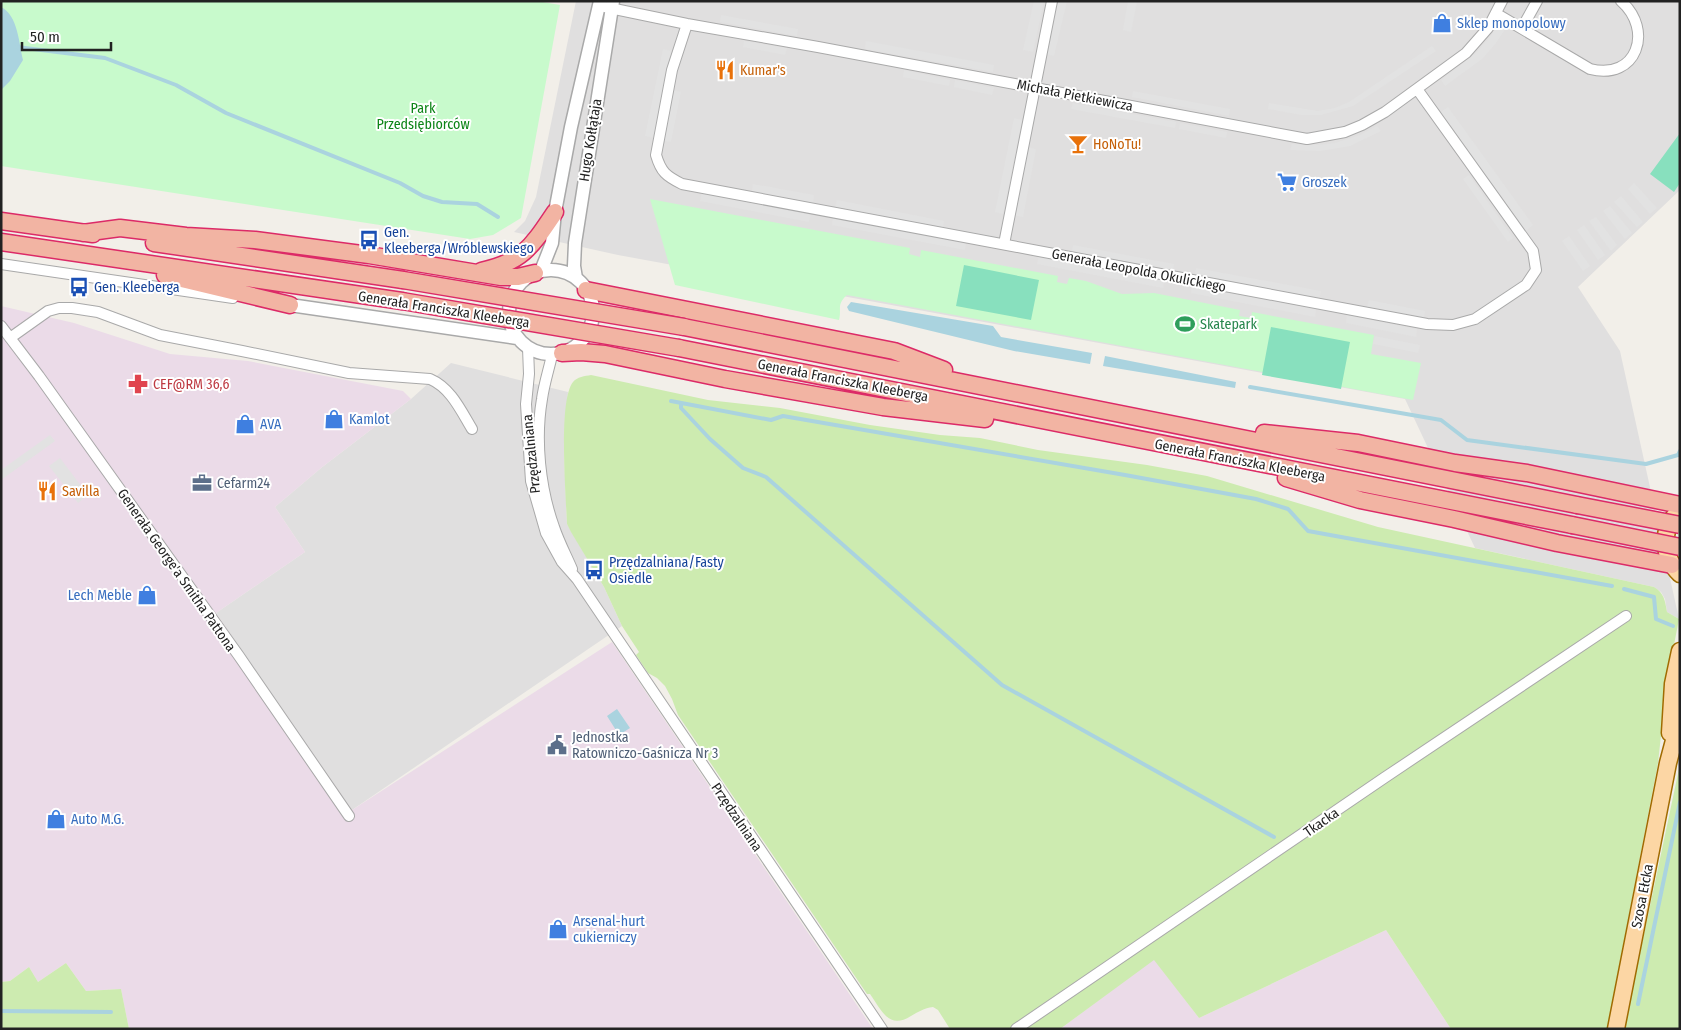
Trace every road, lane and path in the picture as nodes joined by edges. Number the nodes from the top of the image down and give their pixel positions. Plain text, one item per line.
1 (1052, 1) edge
2 (1502, 1) edge
3 (1537, 1) edge
4 (1621, 1) edge
5 (606, 4) edge
6 (1497, 14) junction
7 (687, 24) junction
8 (1522, 28) junction
9 (1034, 87) junction
10 (1417, 89) junction
11 (555, 212) junction
12 (1, 221) edge
13 (83, 233) junction
14 (1, 242) edge
15 (1004, 244) junction
16 (88, 254) junction
17 (1, 264) edge
18 (477, 272) junction
19 (538, 272) junction
20 (581, 284) junction
21 (290, 305) junction
22 (1, 326) edge
23 (10, 338) junction
24 (518, 338) junction
25 (528, 348) junction
26 (557, 354) junction
27 (984, 386) junction
28 (1062, 424) junction
29 (472, 429) dead end
30 (1207, 431) junction
31 (1230, 458) junction
32 (1680, 505) edge
33 (1680, 510) edge
34 (1680, 525) edge
35 (1680, 547) edge
36 (1676, 570) edge
37 (577, 580) junction
38 (1626, 616) dead end
39 (1679, 664) edge
40 (1680, 718) edge
41 (1668, 762) junction
42 (349, 816) dead end
43 (882, 1029) edge
44 (1016, 1029) edge
45 (1616, 1029) edge

1 - 9 street
2 - 6 street, Michała Pietkiewicza
3 - 8 street
4 - 8 street
5 - 7 street, Michała Pietkiewicza
5 - 11 street, Hugo Kołłątaja
5 - 20 street, Hugo Kołłątaja
6 - 8 street
6 - 10 street, Michała Pietkiewicza
7 - 9 street, Michała Pietkiewicza
7 - 15 street, Generała Leopolda Okulickiego
9 - 10 street, Michała Pietkiewicza
9 - 15 street
10 - 15 street, Generała Leopolda Okulickiego
11 - 18 highway
11 - 19 street, Hugo Kołłątaja
12 - 13 highway, Generała Franciszka Kleeberga
13 - 18 highway
13 - 27 highway, Generała Franciszka Kleeberga, bridge
14 - 16 highway, Generała Franciszka Kleeberga
16 - 21 highway
16 - 28 highway, Generała Franciszka Kleeberga, bridge
17 - 21 street
18 - 19 highway
19 - 20 street
19 - 24 street
20 - 26 street
20 - 27 highway
21 - 24 street
22 - 23 street, Generała George'a Smitha Pattona
23 - 29 street
23 - 42 street, Generała George'a Smitha Pattona
24 - 25 street
25 - 26 street
25 - 37 street, Przędzalniana
26 - 28 highway
26 - 37 street, Przędzalniana
27 - 30 highway, Generała Franciszka Kleeberga
28 - 31 highway, Generała Franciszka Kleeberga
30 - 32 highway
30 - 34 highway, Generała Franciszka Kleeberga, bridge
31 - 35 highway, Generała Franciszka Kleeberga, bridge
31 - 36 highway
33 - 36 main road
37 - 43 street, Przędzalniana
38 - 44 street, Tkacka
39 - 41 main road, Szosa Ełcka
40 - 41 main road, Szosa Ełcka
41 - 45 main road, Szosa Ełcka

